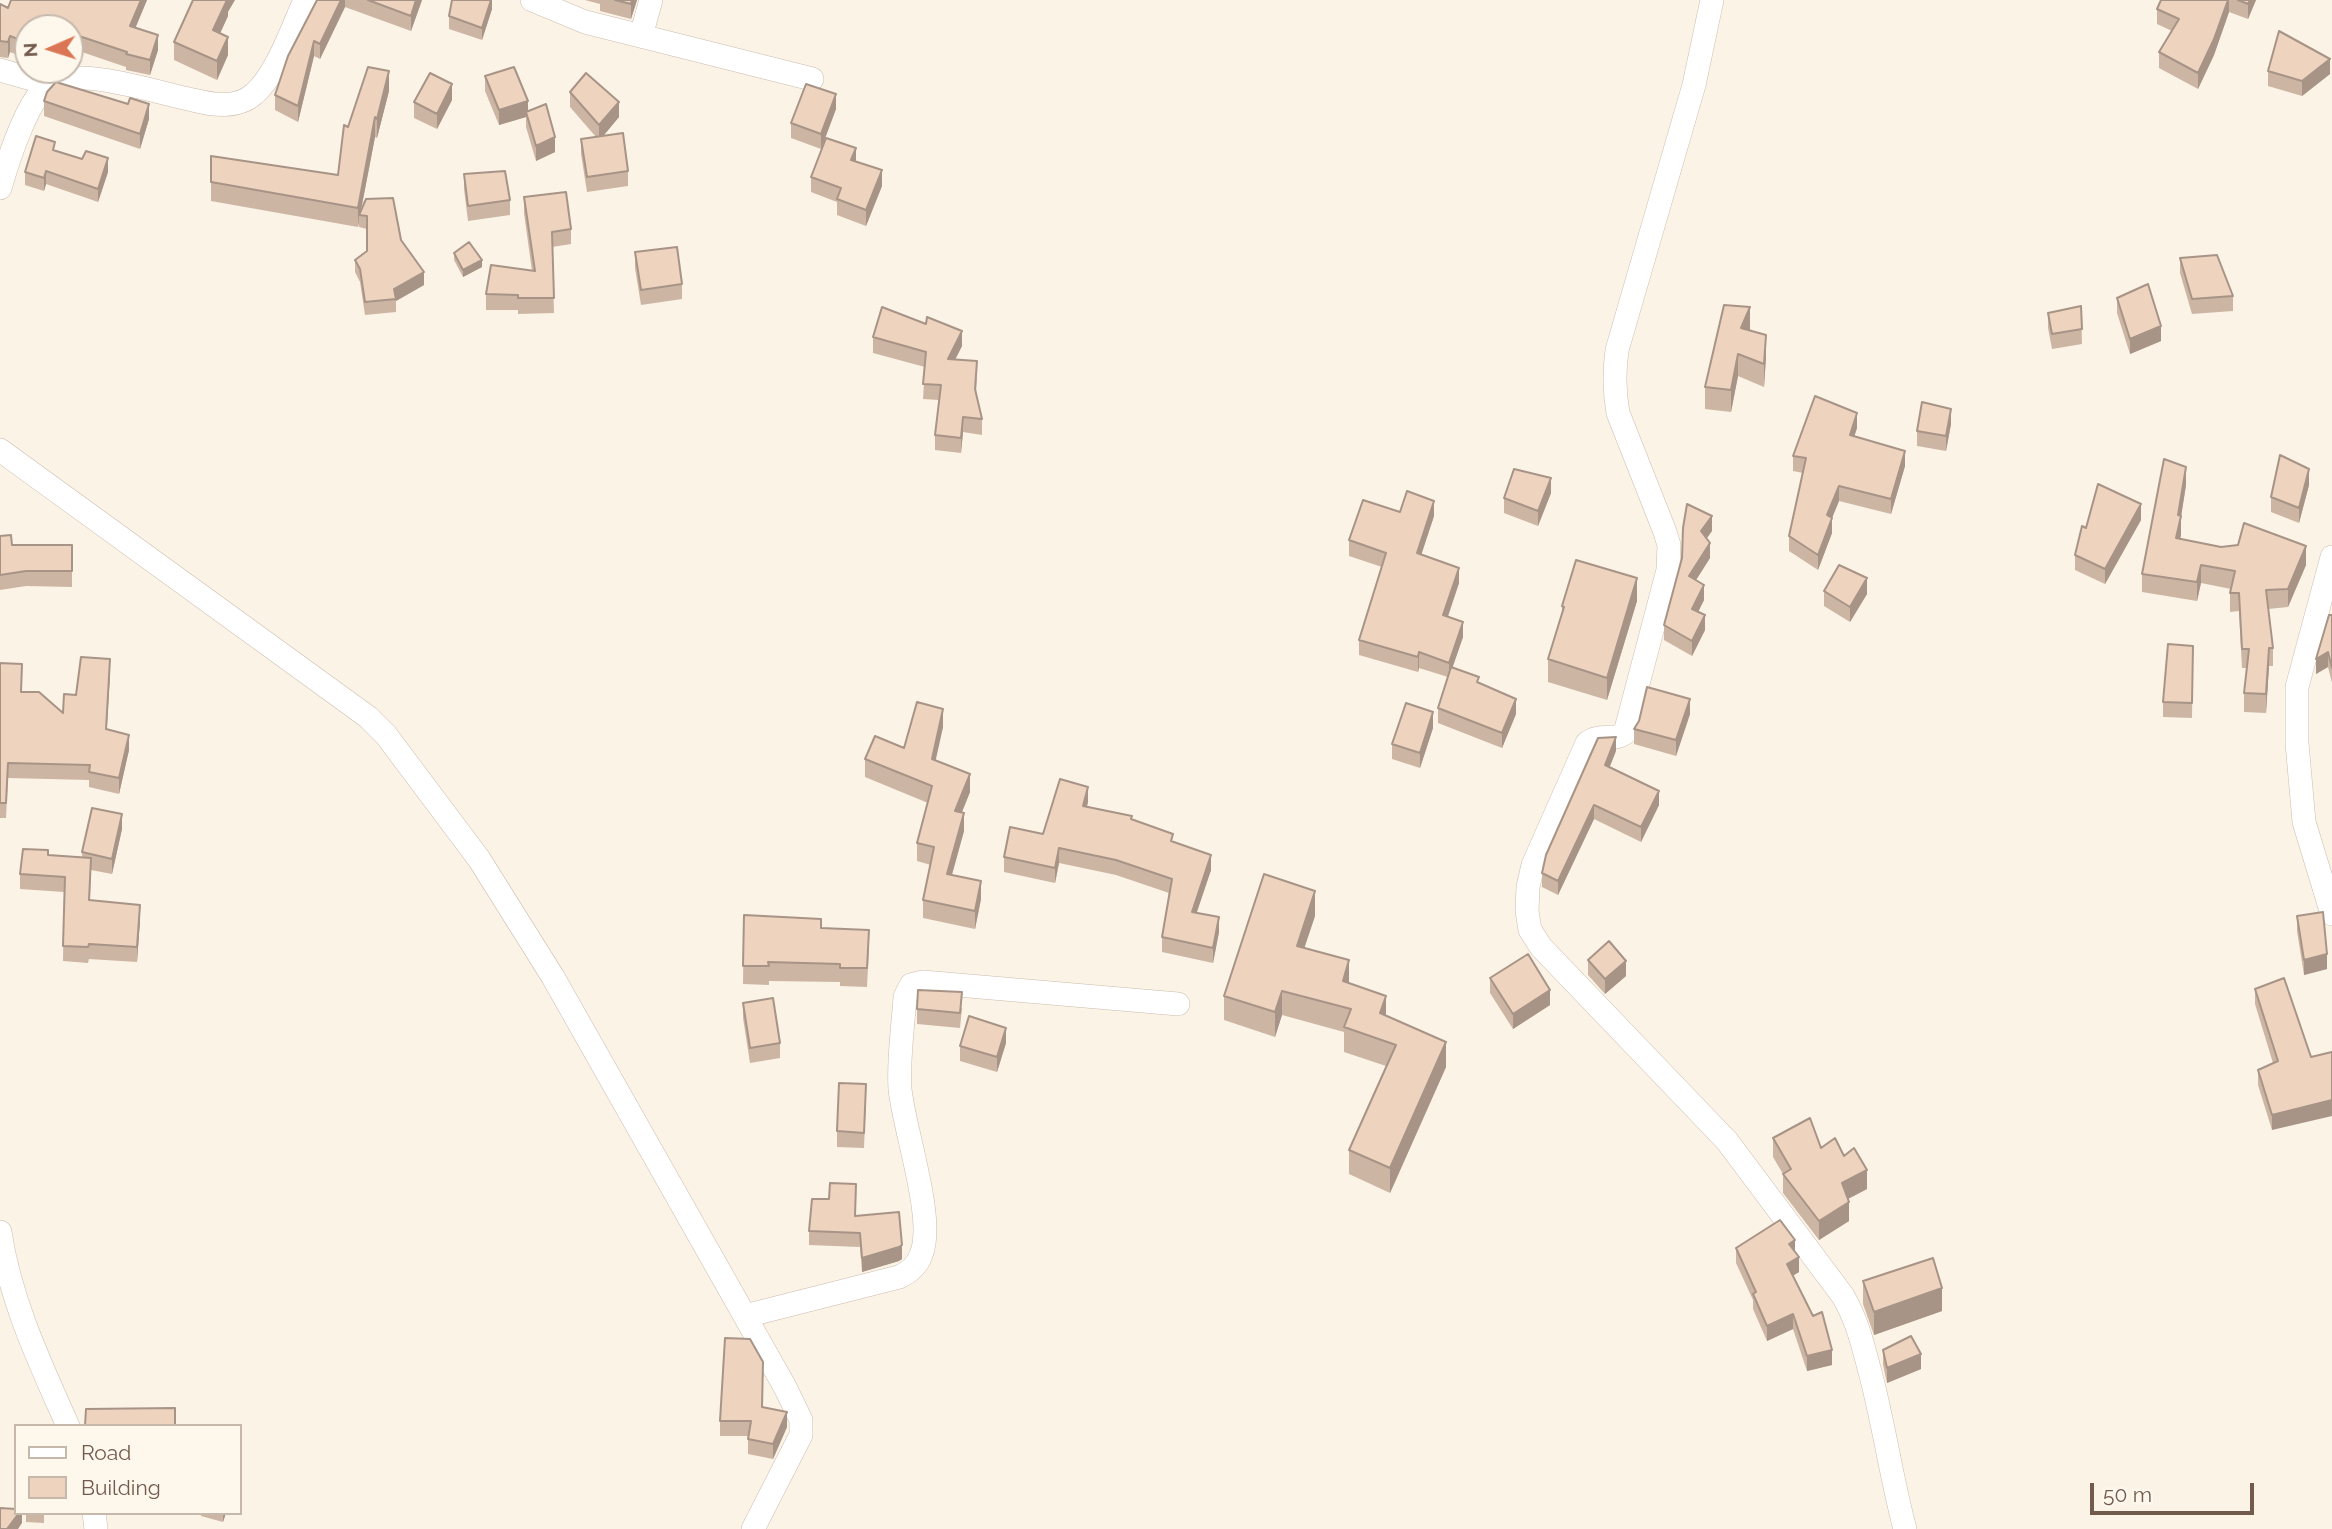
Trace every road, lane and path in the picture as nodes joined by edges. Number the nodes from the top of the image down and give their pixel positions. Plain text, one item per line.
1 (306, 0) edge
2 (532, 0) edge
3 (651, 0) edge
4 (1712, 0) edge
5 (641, 36) junction
6 (84, 78) edge
7 (812, 79) dead end
8 (49, 84) edge
9 (0, 188) edge
10 (0, 450) edge
11 (2332, 557) edge
12 (2332, 914) edge
13 (1178, 1004) dead end
14 (1, 1244) edge
15 (745, 1316) junction
16 (67, 1424) edge
17 (753, 1529) edge
18 (1905, 1529) edge

1 - 6 street
2 - 5 street
3 - 5 street
4 - 18 street
5 - 7 street
8 - 9 street
10 - 15 street
11 - 12 street
13 - 15 street
14 - 16 street
15 - 17 street

